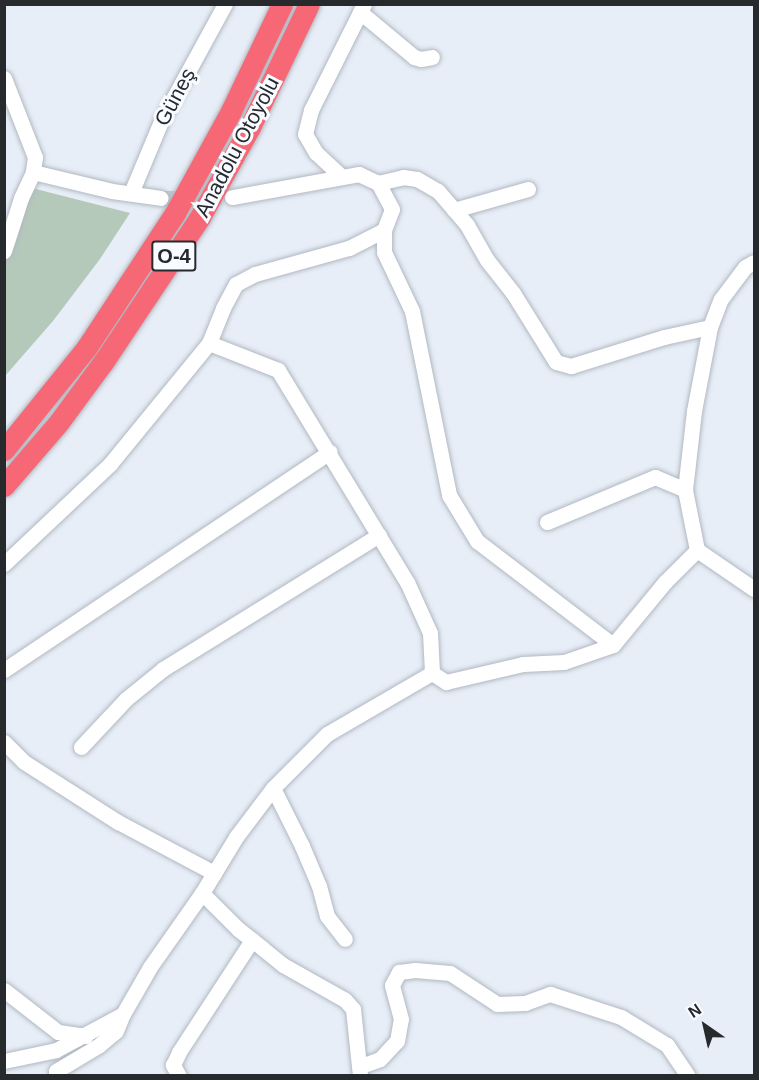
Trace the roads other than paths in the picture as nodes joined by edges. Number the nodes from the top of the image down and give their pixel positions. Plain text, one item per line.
1 (225, 4) edge
2 (282, 4) edge
3 (309, 4) edge
4 (362, 8) edge
5 (432, 57) dead end
6 (4, 78) edge
7 (33, 172) junction
8 (342, 177) junction
9 (378, 183) junction
10 (528, 189) dead end
11 (131, 193) junction
12 (232, 197) tunnel mouth
13 (161, 198) tunnel mouth
14 (453, 210) junction
15 (384, 230) junction
16 (4, 252) edge
17 (754, 262) edge
18 (710, 327) junction
19 (209, 343) junction
20 (4, 450) edge
21 (330, 452) junction
22 (4, 486) edge
23 (685, 490) junction
24 (547, 522) dead end
25 (380, 535) junction
26 (697, 550) junction
27 (4, 564) edge
28 (754, 589) edge
29 (613, 645) junction
30 (4, 670) edge
31 (432, 673) junction
32 (4, 742) edge
33 (81, 747) dead end
34 (273, 788) junction
35 (214, 873) junction
36 (202, 893) junction
37 (345, 939) dead end
38 (252, 940) junction
39 (4, 990) edge
40 (123, 1014) junction
41 (86, 1036) junction
42 (4, 1061) edge
43 (361, 1071) edge
44 (57, 1076) edge
45 (179, 1076) edge
46 (688, 1076) edge

1 - 11 street, Güneş
2 - 20 highway, Anadolu Otoyolu / O-4
3 - 22 highway, Anadolu Otoyolu / O-4
4 - 5 street
4 - 8 street
6 - 7 street
7 - 11 street
7 - 16 street
8 - 9 street
8 - 12 street
9 - 14 street
9 - 15 street
10 - 14 street
11 - 13 street
14 - 18 street
15 - 19 street
15 - 29 street
17 - 18 street
18 - 23 street
19 - 21 street
19 - 27 street
21 - 25 street
21 - 30 street
23 - 24 street
23 - 26 street
25 - 31 street
25 - 33 street
26 - 28 street
26 - 29 street
29 - 31 street
31 - 34 street
32 - 35 street
34 - 35 street
34 - 37 street
35 - 36 street
36 - 38 street
36 - 40 street
38 - 43 street
38 - 45 street
39 - 41 street
40 - 41 street
40 - 44 street
41 - 42 street
43 - 46 street

